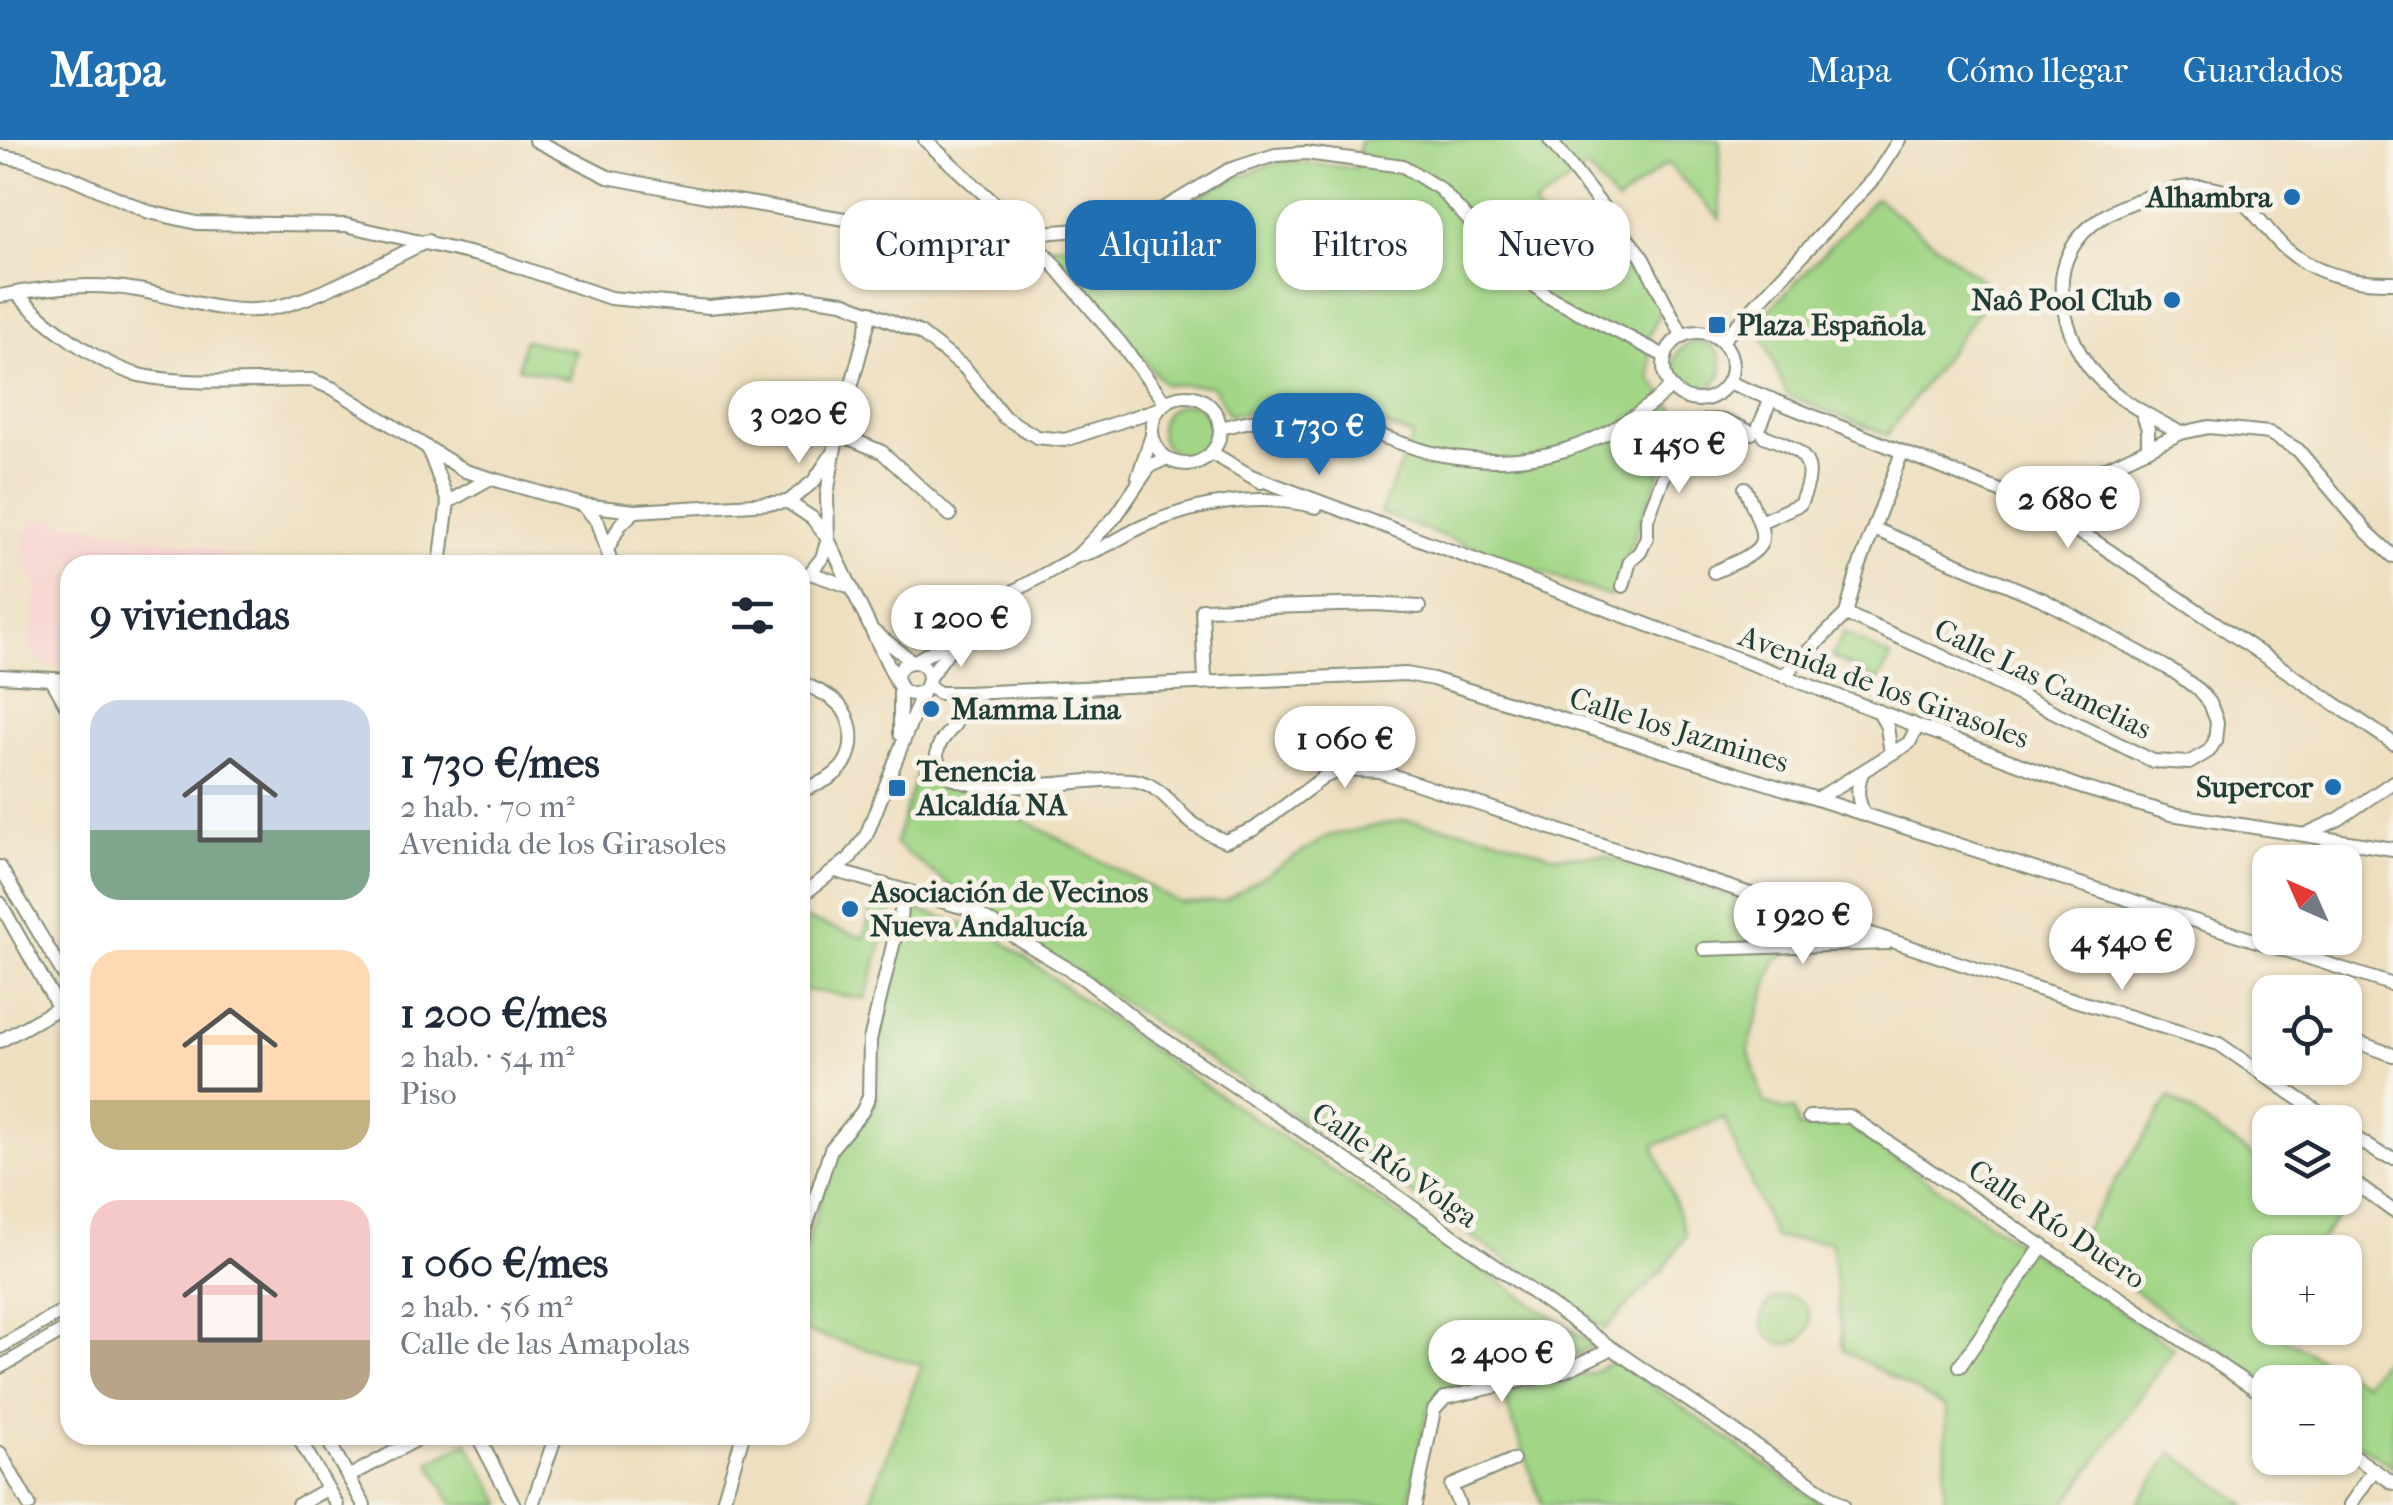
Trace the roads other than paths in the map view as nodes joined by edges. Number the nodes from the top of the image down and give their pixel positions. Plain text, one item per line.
1 (536, 140) edge
2 (925, 140) edge
3 (1550, 140) edge
4 (1898, 140) edge
5 (0, 156) edge
6 (991, 200) edge
7 (840, 218) edge
8 (1045, 232) edge
9 (428, 242) junction
10 (1045, 254) edge
11 (2393, 282) edge
12 (16, 293) junction
13 (0, 296) edge
14 (871, 312) junction
15 (1682, 335) junction
16 (1722, 341) junction
17 (1665, 356) junction
18 (1728, 382) junction
19 (1671, 387) junction
20 (1771, 399) junction
21 (1162, 406) junction
22 (2142, 412) junction
23 (1133, 420) junction
24 (1220, 428) junction
25 (1758, 432) junction
26 (2182, 433) junction
27 (839, 434) junction
28 (1152, 435) junction
29 (2148, 449) junction
30 (429, 450) junction
31 (834, 452) junction
32 (1902, 452) junction
33 (1212, 453) junction
34 (1167, 458) junction
35 (1254, 477) junction
36 (489, 479) junction
37 (1138, 479) junction
38 (1746, 488) dead end
39 (2006, 494) junction
40 (2052, 494) junction
41 (448, 502) junction
42 (788, 502) junction
43 (1290, 502) junction
44 (583, 505) junction
45 (635, 511) junction
46 (950, 516) dead end
47 (1760, 522) junction
48 (2060, 522) junction
49 (1371, 523) junction
50 (1874, 529) junction
51 (828, 539) junction
52 (607, 550) junction
53 (441, 555) edge
54 (609, 555) edge
55 (1077, 556) junction
56 (2393, 556) edge
57 (810, 570) edge
58 (1714, 572) dead end
59 (810, 576) edge
60 (1624, 586) dead end
61 (851, 587) junction
62 (1419, 607) dead end
63 (1846, 614) junction
64 (871, 630) junction
65 (956, 638) junction
66 (913, 661) junction
67 (0, 676) edge
68 (1783, 676) junction
69 (52, 680) junction
70 (60, 680) edge
71 (1205, 680) junction
72 (927, 684) junction
73 (898, 685) junction
74 (810, 688) edge
75 (966, 693) junction
76 (60, 694) edge
77 (1879, 711) junction
78 (1910, 722) junction
79 (1951, 737) junction
80 (900, 741) junction
81 (1909, 743) junction
82 (2393, 743) edge
83 (1891, 748) junction
84 (1862, 773) junction
85 (2393, 782) edge
86 (810, 786) edge
87 (1817, 799) junction
88 (1865, 815) junction
89 (2302, 836) junction
90 (2393, 849) edge
91 (0, 867) edge
92 (836, 870) junction
93 (810, 885) edge
94 (906, 892) junction
95 (0, 903) edge
96 (1900, 942) junction
97 (1704, 949) dead end
98 (60, 967) edge
99 (2393, 985) edge
100 (59, 1008) joint
101 (0, 1041) edge
102 (2362, 1044) edge
103 (2393, 1054) edge
104 (2308, 1105) edge
105 (1809, 1118) dead end
106 (2362, 1142) edge
107 (2393, 1158) edge
108 (2362, 1188) edge
109 (2393, 1211) edge
110 (810, 1214) edge
111 (2044, 1245) junction
112 (60, 1313) edge
113 (60, 1333) edge
114 (1607, 1345) junction
115 (0, 1346) edge
116 (1960, 1366) dead end
117 (0, 1367) edge
118 (2252, 1387) edge
119 (304, 1445) edge
120 (330, 1445) edge
121 (407, 1445) edge
122 (481, 1445) edge
123 (553, 1445) edge
124 (740, 1445) edge
125 (0, 1453) edge
126 (1513, 1460) dead end
127 (2362, 1462) edge
128 (2374, 1470) junction
129 (348, 1477) junction
130 (2393, 1483) edge
131 (328, 1489) junction
132 (29, 1505) edge
133 (298, 1505) edge
134 (337, 1505) edge
135 (364, 1505) edge
136 (514, 1505) edge
137 (532, 1505) edge
138 (722, 1505) edge
139 (1415, 1505) edge
140 (1459, 1505) edge
141 (1843, 1505) edge
142 (2350, 1505) edge

1 - 7 street
2 - 6 street
3 - 15 street
4 - 16 street
5 - 9 street
8 - 17 street
9 - 12 street
9 - 14 street
10 - 21 street
11 - 22 street
12 - 13 street
12 - 30 street
14 - 23 street
14 - 27 street
15 - 16 street
15 - 17 street
16 - 18 street
17 - 19 street
18 - 19 street
18 - 20 street
19 - 24 street
20 - 25 street
20 - 32 street
21 - 23 street
21 - 24 street
21 - 28 street
22 - 26 street
22 - 29 street
23 - 28 street
24 - 33 street
25 - 47 street
25 - 60 street
26 - 29 street
26 - 56 street
27 - 31 street
27 - 46 street
28 - 34 street
28 - 37 street
29 - 40 street
30 - 36 street
30 - 41 street
31 - 42 street
31 - 51 street
32 - 39 street
32 - 50 street
33 - 34 street
33 - 35 street, Avenida de los Girasoles
34 - 37 street
35 - 43 street, Avenida de los Girasoles
35 - 49 street, Avenida de los Girasoles
36 - 41 street
36 - 44 street
37 - 55 street
38 - 47 street
39 - 40 street
39 - 48 street
40 - 48 street
41 - 53 street
42 - 45 street
42 - 51 street
43 - 49 street, Avenida de los Girasoles
43 - 55 street, Avenida de los Girasoles
44 - 45 street
44 - 52 street
45 - 52 street
47 - 58 street
48 - 82 street
49 - 68 street, Avenida de los Girasoles
50 - 63 street
50 - 63 street, Calle Las Camelias
51 - 57 street
51 - 61 street
52 - 54 street
55 - 65 street
59 - 61 street
61 - 64 street
62 - 71 street
63 - 68 street
64 - 66 street
64 - 73 street
65 - 66 street
65 - 72 street
66 - 72 street
66 - 73 street
67 - 69 street
68 - 77 street, Avenida de los Girasoles
69 - 70 street
69 - 76 street
71 - 75 street, Calle los Jazmines
71 - 87 street, Calle los Jazmines
72 - 73 street
72 - 75 street, Calle los Jazmines
72 - 80 street
73 - 80 street
74 - 86 street
75 - 96 street
77 - 78 street, Avenida de los Girasoles
77 - 83 street
78 - 79 street, Avenida de los Girasoles
78 - 81 street
78 - 83 street
79 - 81 street
79 - 89 street, Avenida de los Girasoles
80 - 92 street
81 - 83 street
83 - 84 street
84 - 87 street
84 - 88 street
85 - 89 street
87 - 88 street, Calle los Jazmines
88 - 99 street, Calle los Jazmines
89 - 90 street, Avenida de los Girasoles
91 - 98 street
92 - 93 street
92 - 94 street, Calle Río Volga
94 - 110 street
94 - 114 street, Calle Río Volga
95 - 100 street
96 - 97 street
96 - 104 street
100 - 101 street
102 - 103 street
105 - 111 street, Calle Río Duero
106 - 107 street
108 - 109 street
111 - 116 street
111 - 118 street, Calle Río Duero
112 - 115 street
113 - 117 street
114 - 139 street
114 - 141 street, Calle Río Volga
119 - 131 street
120 - 129 street
121 - 129 street
122 - 136 street
123 - 137 street
124 - 138 street
125 - 132 street
126 - 140 street
127 - 128 street
128 - 130 street
128 - 142 street
129 - 135 street
131 - 133 street
131 - 134 street

